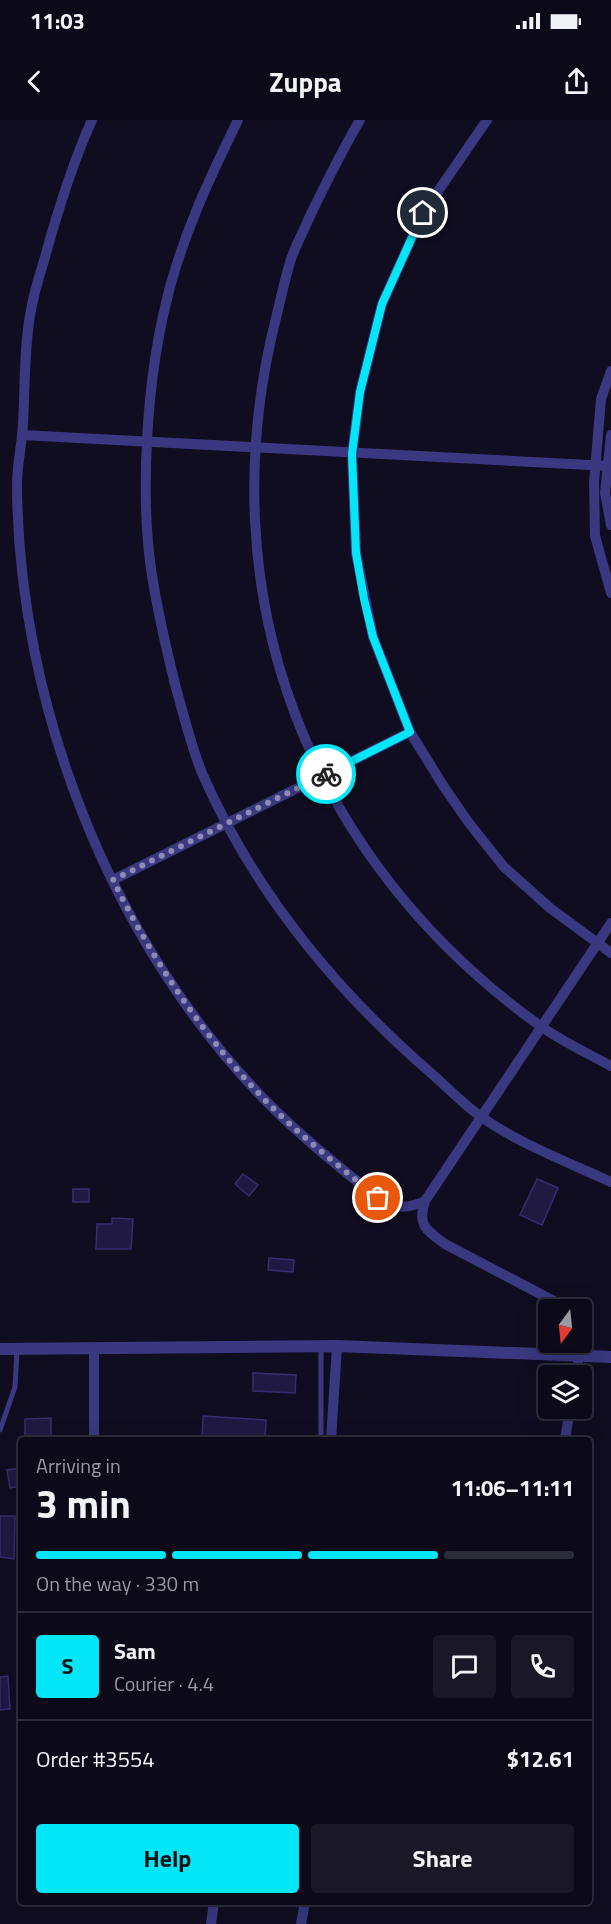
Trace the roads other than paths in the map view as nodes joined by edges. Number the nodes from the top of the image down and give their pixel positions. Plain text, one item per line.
1 (92, 120) edge
2 (238, 120) edge
3 (360, 120) edge
4 (487, 120) edge
5 (611, 371) edge
6 (22, 435) junction
7 (611, 435) edge
8 (594, 465) junction
9 (608, 466) junction
10 (611, 525) edge
11 (611, 593) edge
12 (410, 732) junction
13 (113, 880) junction
14 (611, 923) edge
15 (597, 944) junction
16 (611, 953) edge
17 (541, 1027) junction
18 (611, 1066) edge
19 (481, 1117) junction
20 (611, 1182) edge
21 (425, 1201) junction
22 (550, 1299) edge
23 (321, 1346) junction
24 (337, 1346) junction
25 (17, 1348) junction
26 (94, 1348) junction
27 (0, 1349) edge
28 (578, 1357) junction
29 (611, 1357) edge
30 (578, 1365) edge
31 (568, 1419) edge
32 (0, 1430) edge
33 (94, 1437) edge
34 (321, 1437) edge
35 (331, 1437) edge
36 (565, 1437) edge
37 (214, 1905) edge
38 (305, 1905) edge
39 (211, 1924) edge
40 (302, 1924) edge

1 - 6 street
2 - 19 street
3 - 17 street
4 - 12 street
5 - 8 street
6 - 8 street
6 - 13 street
7 - 9 street
8 - 9 street
8 - 11 street
9 - 10 street
12 - 13 street
12 - 15 street
13 - 21 street
14 - 15 street
15 - 16 street
15 - 17 street
17 - 18 street
17 - 19 street
19 - 20 street
19 - 21 street
21 - 22 street
23 - 24 street
23 - 26 street
23 - 34 lane
24 - 28 street
24 - 35 street
25 - 26 street
25 - 27 street
25 - 32 lane
26 - 33 street
28 - 29 street
28 - 30 street
31 - 36 street
37 - 39 street
38 - 40 street

